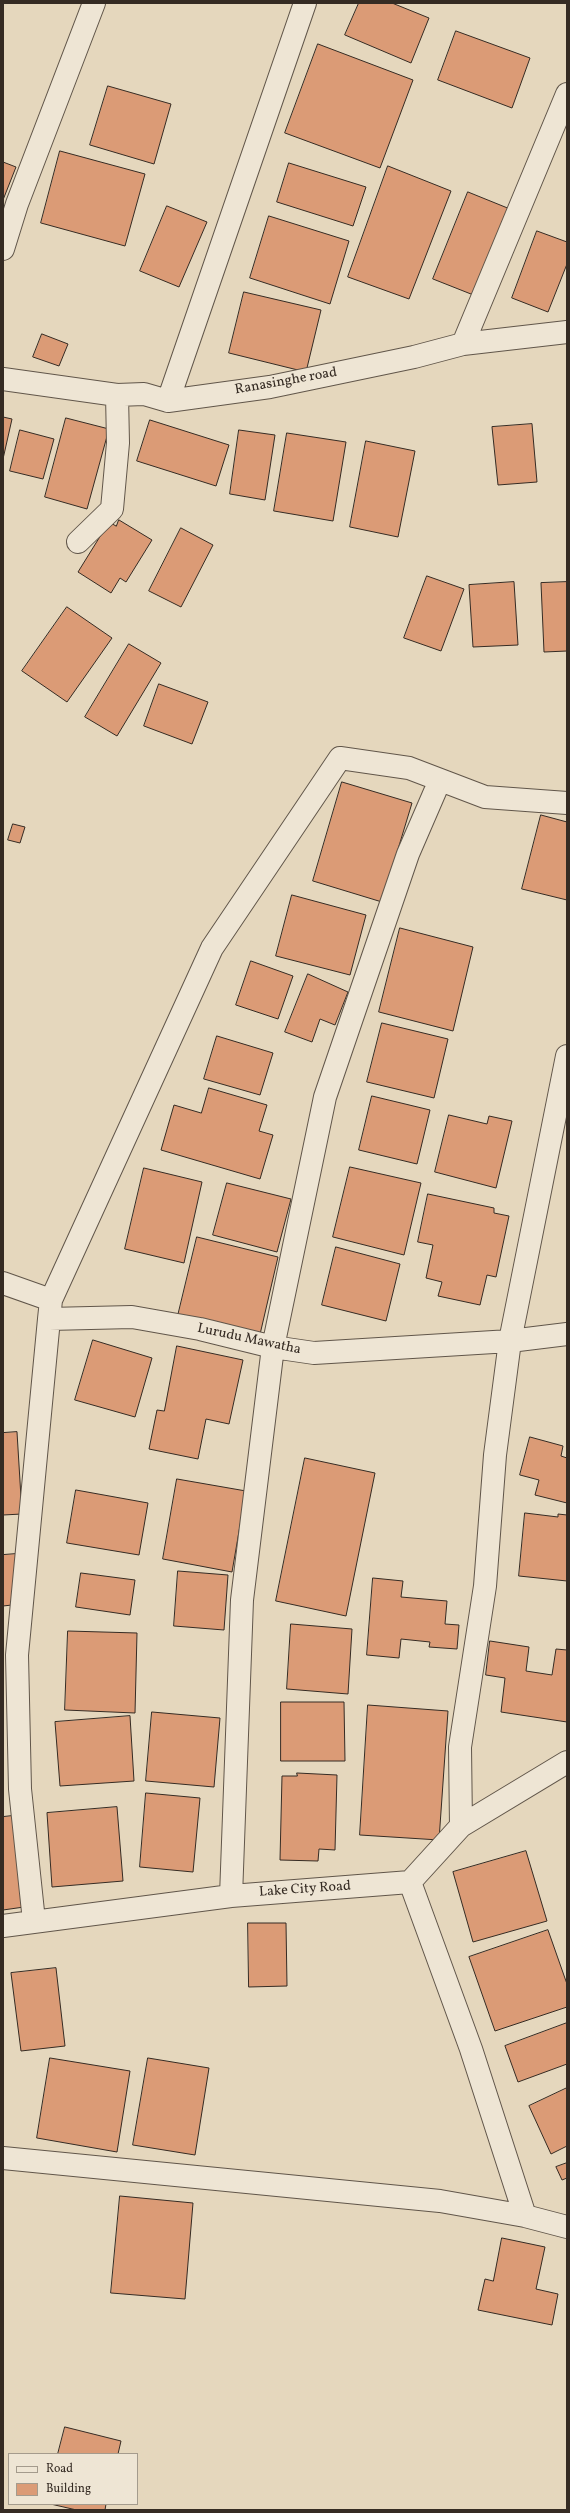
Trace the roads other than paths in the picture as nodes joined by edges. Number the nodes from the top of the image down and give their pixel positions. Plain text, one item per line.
1 (94, 3) edge
2 (305, 3) edge
3 (567, 94) edge
4 (3, 249) edge
5 (567, 332) edge
6 (463, 344) junction
7 (3, 379) edge
8 (117, 395) junction
9 (168, 401) junction
10 (78, 542) dead end
11 (440, 780) junction
12 (567, 803) edge
13 (567, 1056) edge
14 (3, 1283) edge
15 (50, 1310) junction
16 (567, 1334) edge
17 (510, 1340) junction
18 (273, 1347) junction
19 (567, 1762) edge
20 (461, 1826) junction
21 (410, 1882) junction
22 (231, 1896) junction
23 (34, 1921) junction
24 (3, 1926) edge
25 (3, 2158) edge
26 (525, 2216) junction
27 (567, 2227) edge

1 - 4 street
2 - 9 street
3 - 6 street
5 - 6 street, Ranasinghe road
6 - 9 street, Ranasinghe road
7 - 8 street, Ranasinghe road
8 - 9 street, Ranasinghe road
8 - 10 street
11 - 12 street
11 - 15 street
11 - 18 street
13 - 17 street
14 - 15 street, Lurudu Mawatha
15 - 18 street, Lurudu Mawatha
15 - 23 street
16 - 17 street, Lurudu Mawatha
17 - 18 street, Lurudu Mawatha
17 - 20 street
18 - 22 street
19 - 20 street
20 - 21 street
21 - 22 street, Lake City Road
21 - 26 street
22 - 23 street, Lake City Road
23 - 24 street, Lake City Road
25 - 26 street
26 - 27 street

